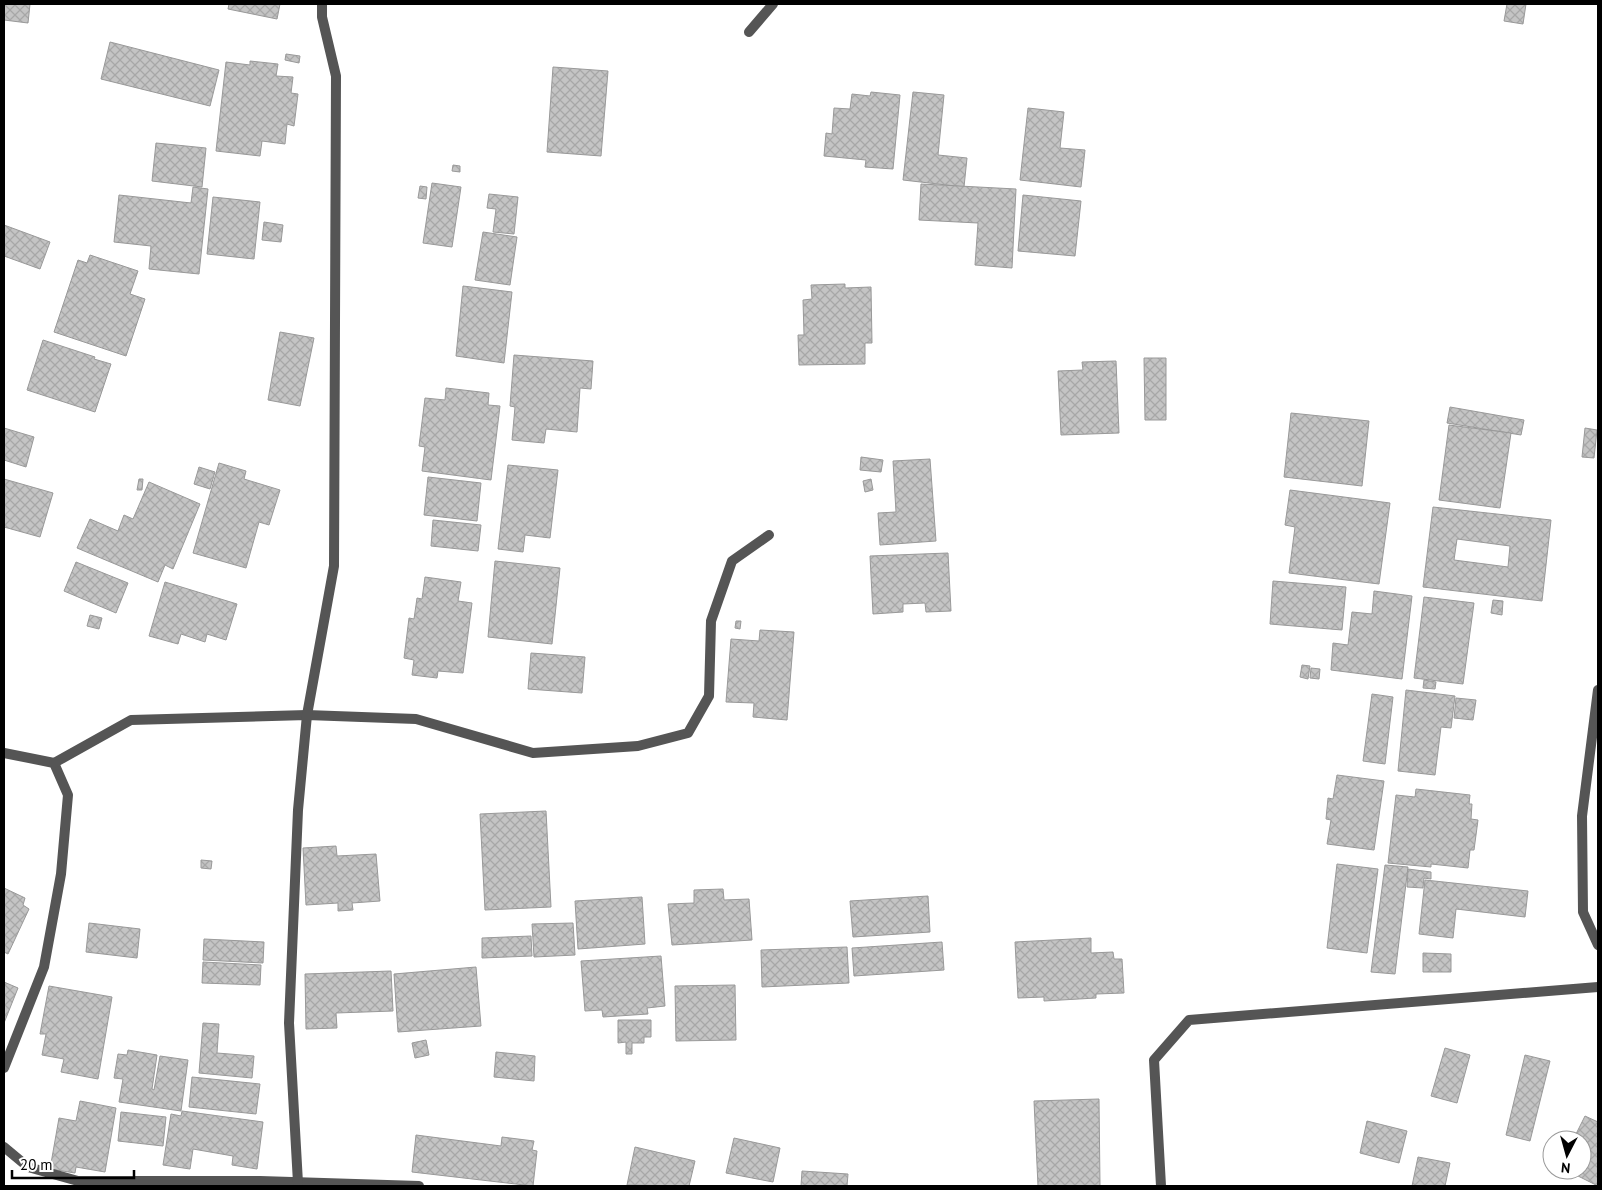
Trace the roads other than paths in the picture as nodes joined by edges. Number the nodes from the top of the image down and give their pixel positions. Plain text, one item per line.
1 (322, 4) edge
2 (773, 4) edge
3 (749, 32) dead end
4 (769, 535) dead end
5 (1598, 690) edge
6 (307, 716) junction
7 (4, 753) edge
8 (54, 763) junction
9 (1598, 945) edge
10 (1598, 987) edge
11 (4, 1068) edge
12 (4, 1147) edge
13 (298, 1183) junction
14 (146, 1184) edge
15 (419, 1186) edge
16 (1160, 1186) edge

1 - 6 street
2 - 3 street
4 - 6 street
5 - 9 street
6 - 8 street
6 - 13 street
7 - 8 street
8 - 11 street
10 - 16 street
12 - 14 street
13 - 14 street
13 - 15 street

